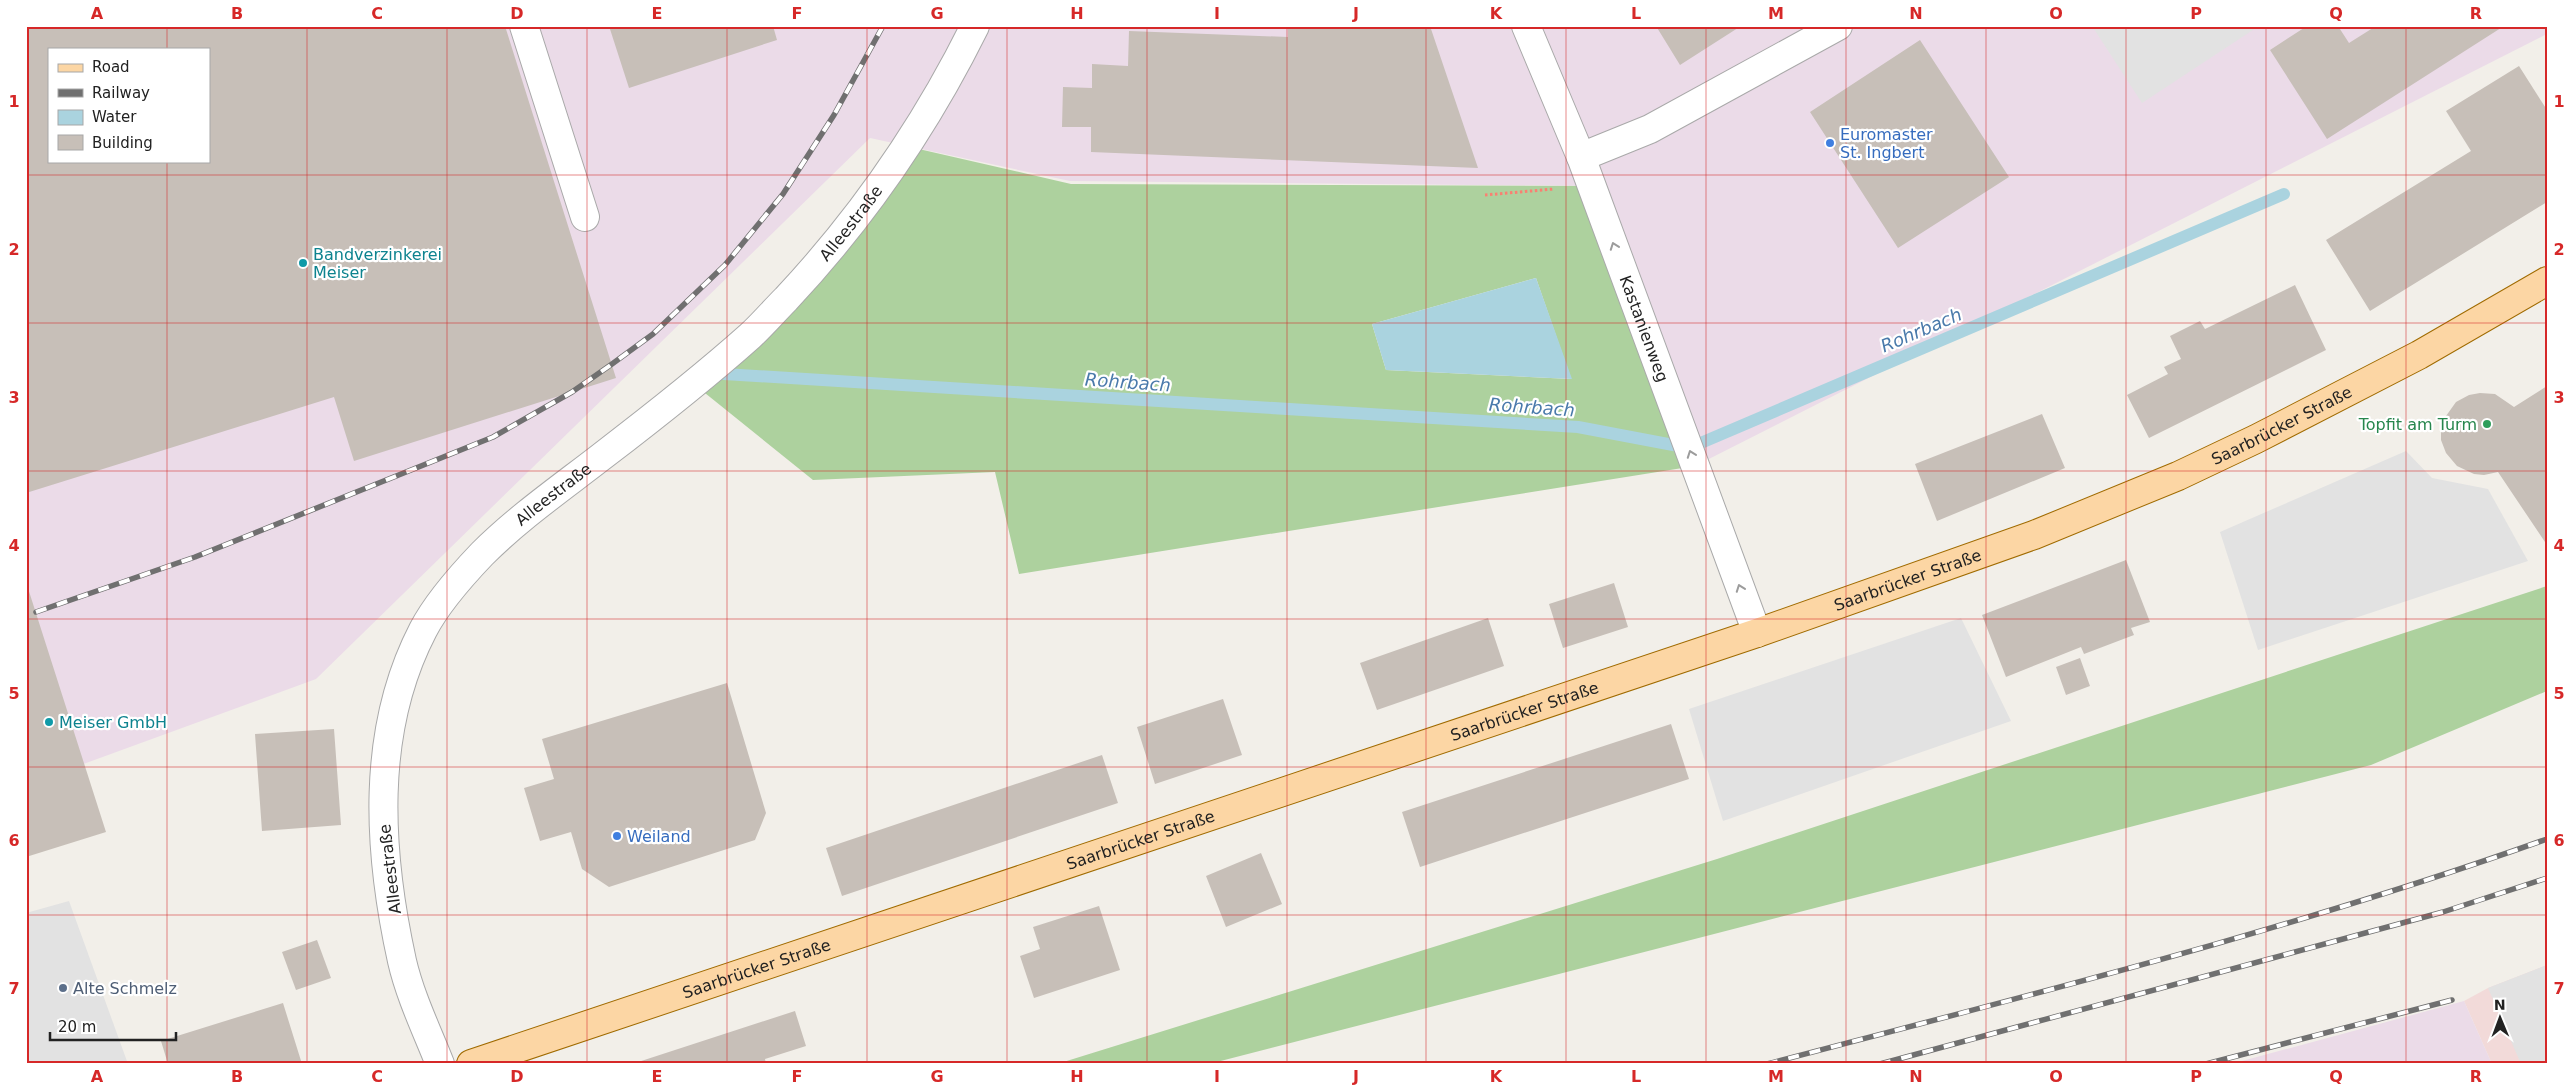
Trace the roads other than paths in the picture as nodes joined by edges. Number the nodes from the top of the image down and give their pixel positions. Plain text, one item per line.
1 (524, 26) edge
2 (975, 26) edge
3 (1526, 26) edge
4 (1838, 26) edge
5 (1581, 156) junction
6 (585, 217) dead end
7 (2547, 281) edge
8 (1757, 633) junction
9 (440, 1064) edge
10 (471, 1064) edge

1 - 6 street
2 - 9 street, Alleestraße
3 - 5 street, Kastanienweg
4 - 5 street
8 -> 5 street, Kastanienweg
7 - 8 main road, Saarbrücker Straße
8 - 10 main road, Saarbrücker Straße

